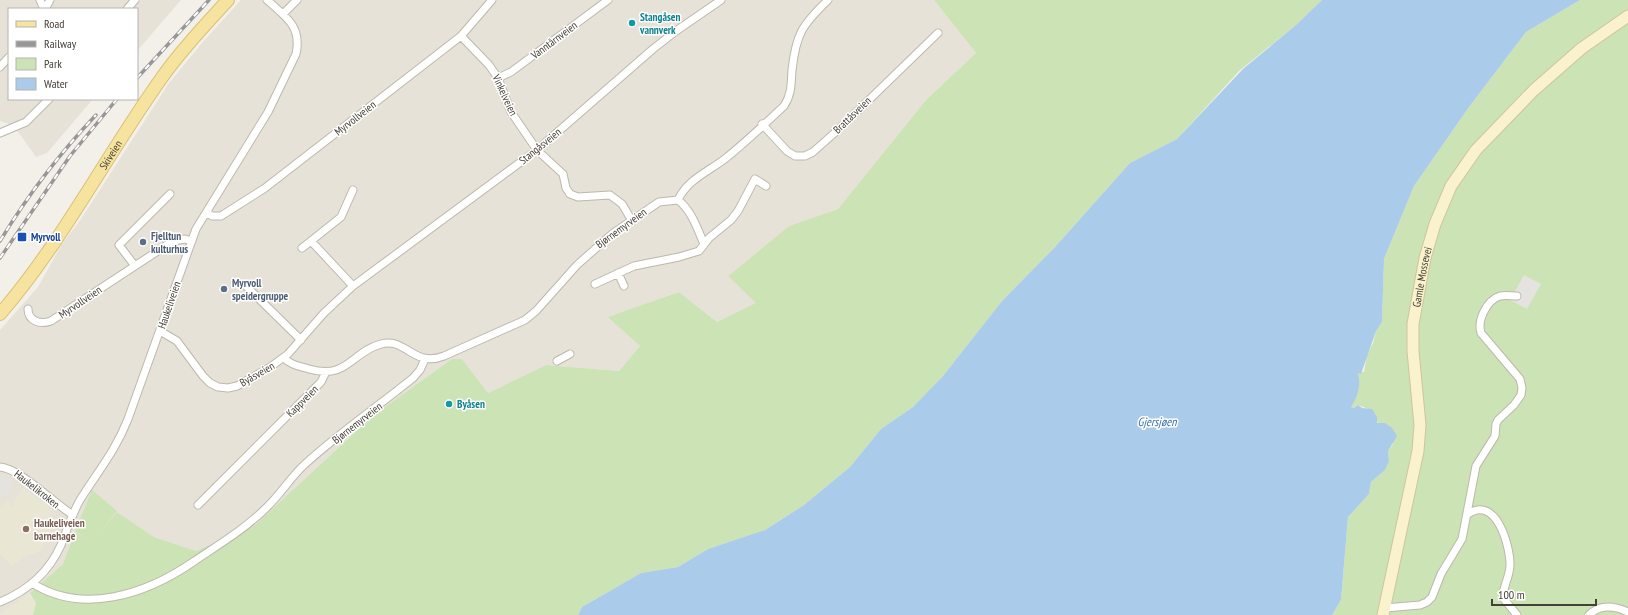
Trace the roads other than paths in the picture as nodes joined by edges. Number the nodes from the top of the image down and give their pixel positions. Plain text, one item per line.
1 (135, 0) edge
2 (228, 0) edge
3 (267, 0) edge
4 (297, 0) edge
5 (492, 0) edge
6 (608, 0) edge
7 (721, 0) edge
8 (828, 0) edge
9 (129, 8) edge
10 (283, 14) junction
11 (1628, 16) edge
12 (938, 33) dead end
13 (461, 36) junction
14 (8, 58) edge
15 (0, 67) edge
16 (498, 78) junction
17 (48, 100) edge
18 (762, 124) junction
19 (0, 133) edge
20 (537, 150) junction
21 (766, 186) dead end
22 (353, 190) dead end
23 (170, 194) dead end
24 (678, 200) junction
25 (207, 213) junction
26 (631, 219) junction
27 (192, 241) junction
28 (311, 241) junction
29 (704, 244) junction
30 (302, 248) dead end
31 (135, 266) junction
32 (618, 273) junction
33 (594, 284) dead end
34 (245, 285) dead end
35 (353, 286) junction
36 (624, 286) dead end
37 (1517, 296) dead end
38 (28, 309) dead end
39 (0, 314) edge
40 (160, 331) junction
41 (301, 340) junction
42 (570, 354) dead end
43 (284, 358) junction
44 (425, 359) junction
45 (557, 361) dead end
46 (326, 372) junction
47 (0, 466) edge
48 (198, 505) dead end
49 (1468, 514) junction
50 (73, 515) junction
51 (32, 583) junction
52 (139, 598) dead end
53 (50, 600) dead end
54 (0, 602) edge
55 (1384, 611) edge
56 (1628, 612) edge
57 (1517, 615) edge
58 (1590, 615) edge

1 - 9 street
2 - 39 main road, Skiveien
3 - 10 street, Haukeliveien
4 - 10 street
5 - 13 street, Myrvollveien
6 - 16 street, Vanntårnveien
7 - 20 street, Stangåsveien
8 - 18 street
10 - 25 street, Haukeliveien
11 - 55 main road, Gamle Mossevei
12 - 18 street, Brattåsveien
13 - 16 street, Vinkelveien
13 - 25 street, Myrvollveien
14 - 15 street
16 - 20 street, Vinkelveien
17 - 19 street
18 - 24 street
20 - 26 street, Vinkelveien
20 - 35 street, Stangåsveien
21 - 29 street
22 - 28 street
23 - 31 street
24 - 26 street, Bjørnemyrveien
24 - 29 street
25 - 27 street, Haukeliveien
26 - 44 street, Bjørnemyrveien
27 - 31 street, Myrvollveien
27 - 40 street, Haukeliveien
28 - 30 street
28 - 35 street
29 - 32 street
31 - 38 street, Myrvollveien
32 - 33 street
32 - 36 street
34 - 41 street
35 - 41 street, Stangåsveien
37 - 49 street
40 - 43 street, Byåsveien
40 - 50 street, Haukeliveien
41 - 43 street, Stangåsveien
42 - 45 street
43 - 46 street, Byåsveien
44 - 46 street
44 - 52 street, Bjørnemyrveien
46 - 48 street, Kappveien
47 - 50 street, Haukelikroken
49 - 55 street
49 - 57 street
50 - 51 street, Haukeliveien
51 - 53 street
51 - 54 street, Haukeliveien
56 - 58 street

